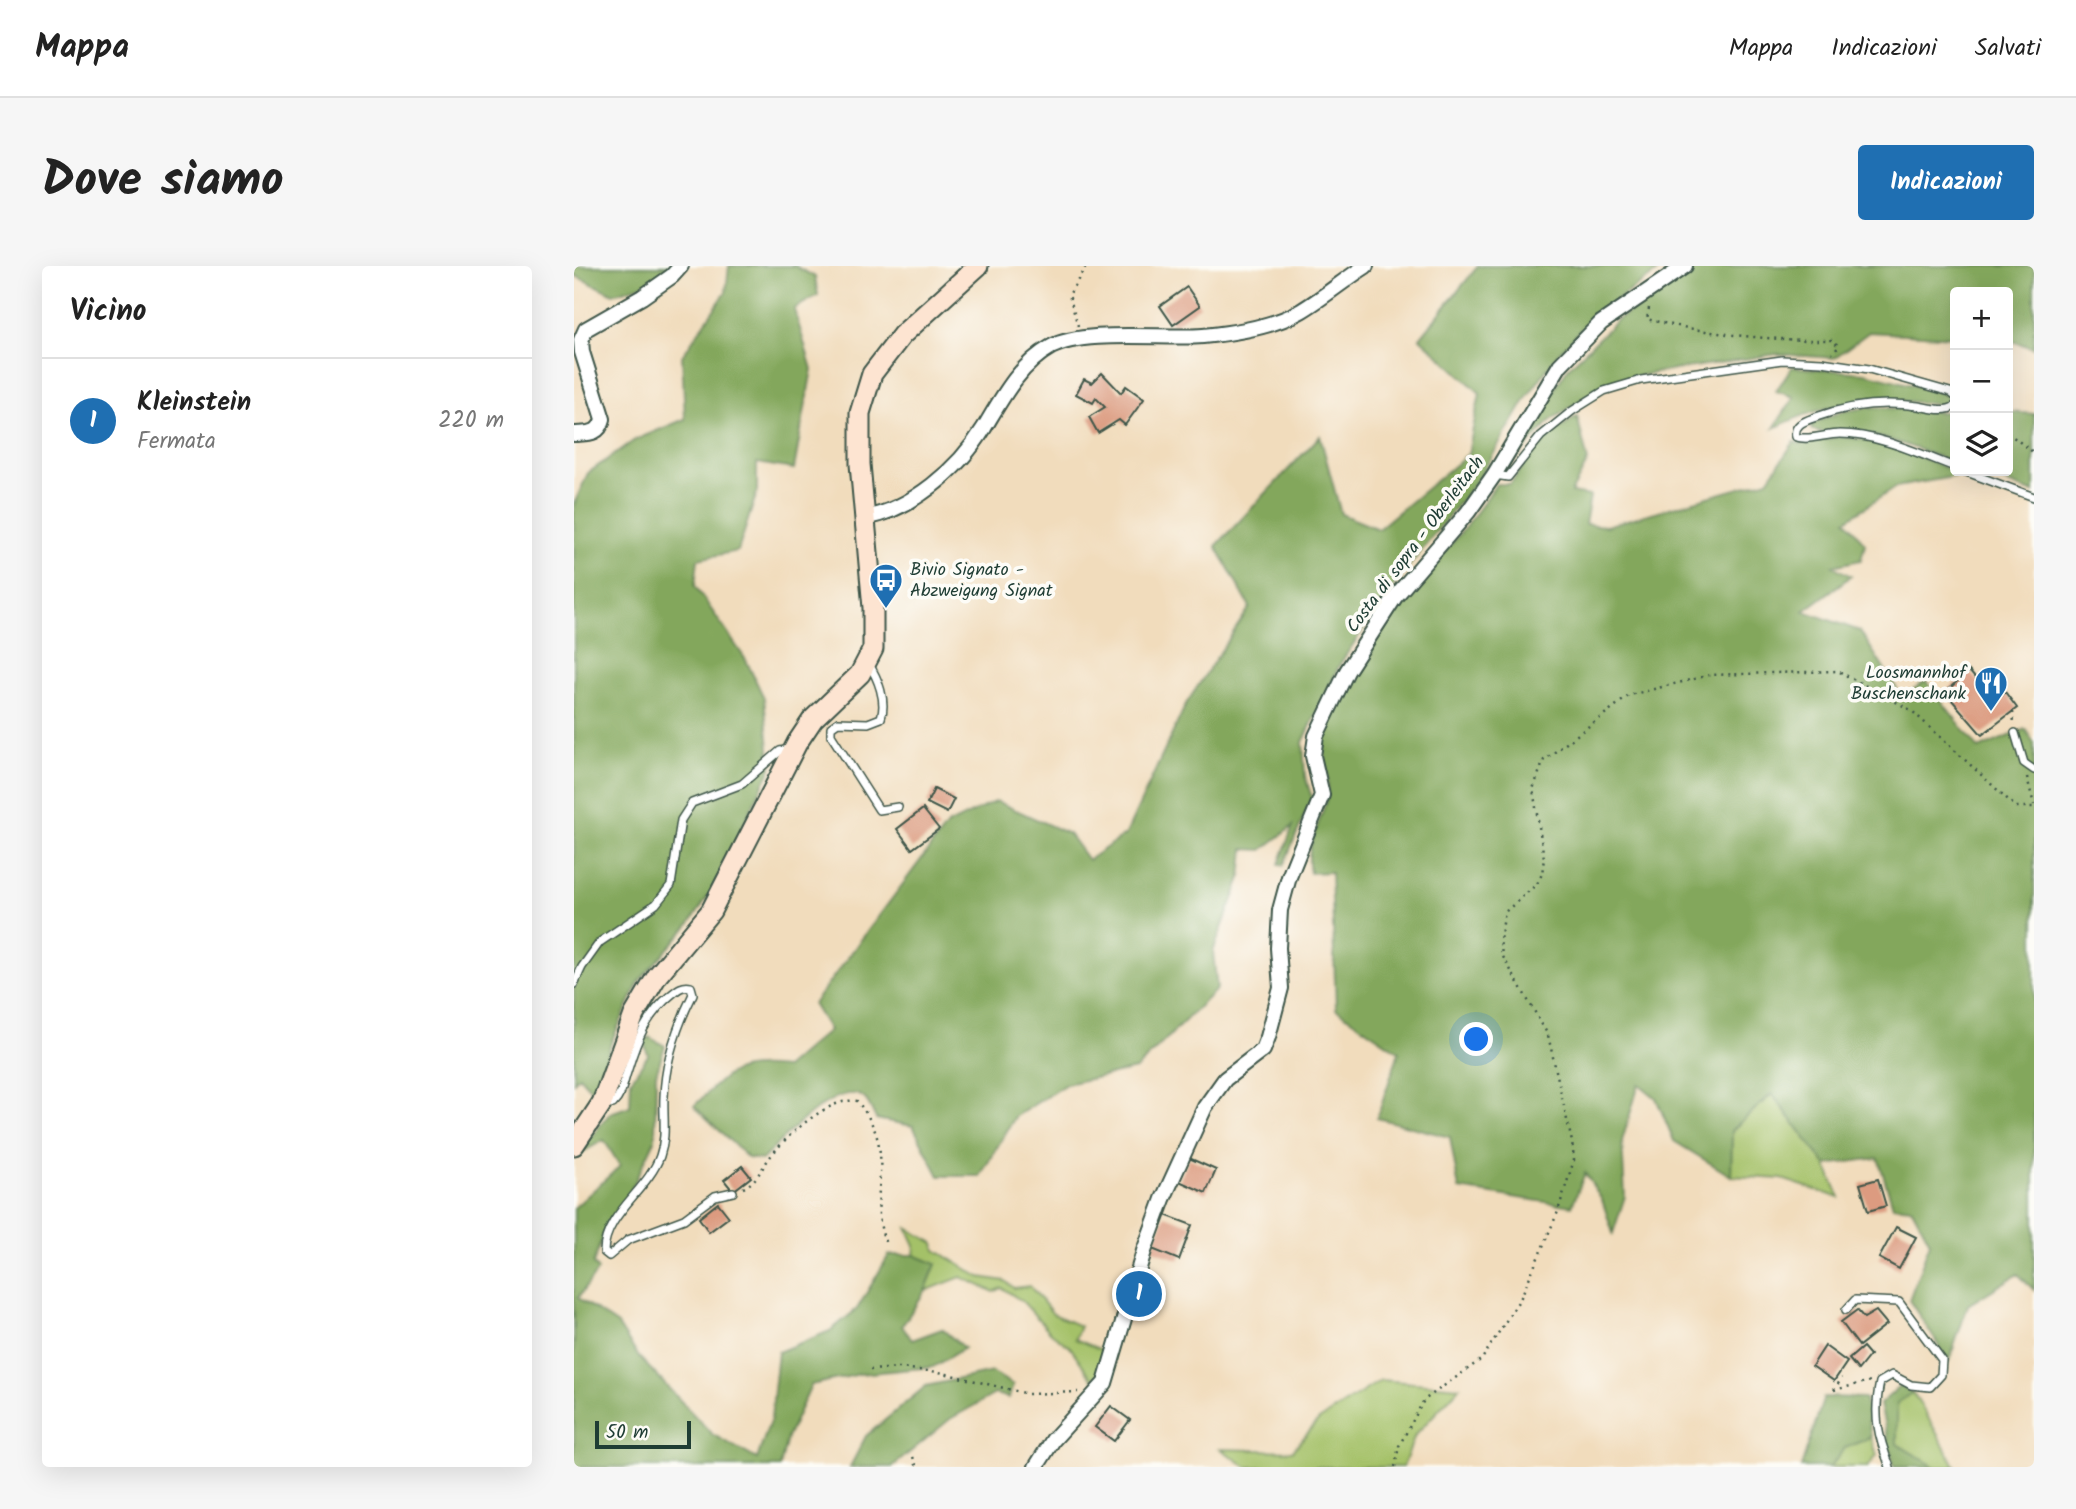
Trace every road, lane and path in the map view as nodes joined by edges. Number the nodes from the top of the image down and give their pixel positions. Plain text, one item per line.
1 (681, 266) edge
2 (978, 266) edge
3 (1086, 266) edge
4 (1366, 266) edge
5 (1685, 266) edge
6 (1658, 302) dead end
7 (1083, 339) junction
8 (1822, 362) junction
9 (1950, 391) edge
10 (1950, 407) edge
11 (574, 434) edge
12 (2013, 437) edge
13 (2034, 453) edge
14 (1950, 465) edge
15 (1494, 475) junction
16 (1977, 476) edge
17 (2034, 497) edge
18 (864, 518) junction
19 (868, 662) junction
20 (1987, 682) dead end
21 (1999, 696) dead end
22 (2015, 733) dead end
23 (794, 748) junction
24 (2024, 763) junction
25 (2034, 770) edge
26 (2034, 806) edge
27 (898, 807) dead end
28 (574, 984) edge
29 (602, 1103) junction
30 (574, 1144) edge
31 (733, 1192) joint
32 (886, 1244) dead end
33 (1846, 1310) dead end
34 (870, 1370) dead end
35 (1842, 1378) dead end
36 (1870, 1380) dead end
37 (1094, 1399) junction
38 (913, 1457) dead end
39 (917, 1467) edge
40 (1036, 1467) edge
41 (1395, 1467) edge
42 (1890, 1467) edge

1 - 11 street
2 - 18 main road
3 - 7 path
4 - 7 street
5 - 15 street, Costa di sopra - Oberleitach
6 - 8 path
7 - 18 street
8 - 9 lane
8 - 15 lane
10 - 14 lane
12 - 13 path
15 - 37 street, Costa di sopra - Oberleitach
16 - 17 lane
18 - 19 main road
19 - 23 main road
19 - 27 lane
20 - 21 path
22 - 24 lane
23 - 28 lane
23 - 29 main road
24 - 25 lane
24 - 26 path
26 - 41 path
29 - 30 main road
29 - 31 lane
31 - 32 path
33 - 42 lane
34 - 37 path
35 - 36 path
37 - 40 street
38 - 39 path

